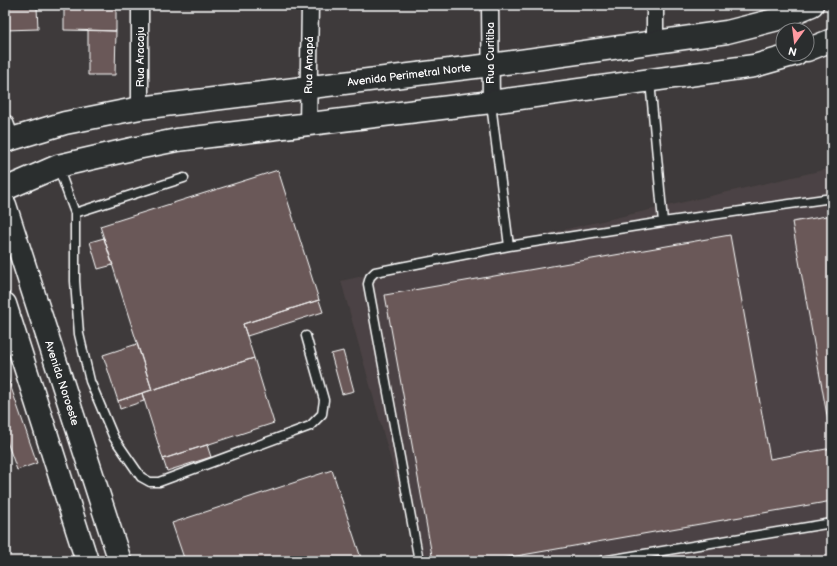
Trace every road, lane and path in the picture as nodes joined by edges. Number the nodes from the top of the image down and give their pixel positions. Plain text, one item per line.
1 (140, 5) edge
2 (310, 5) edge
3 (490, 5) edge
4 (656, 5) edge
5 (812, 5) edge
6 (832, 40) edge
7 (655, 42) junction
8 (815, 47) edge
9 (775, 60) edge
10 (490, 65) junction
11 (650, 80) junction
12 (309, 88) junction
13 (491, 102) junction
14 (140, 108) junction
15 (308, 124) junction
16 (7, 134) edge
17 (58, 166) junction
18 (184, 178) dead end
19 (5, 189) edge
20 (832, 198) edge
21 (5, 205) edge
22 (75, 213) junction
23 (663, 222) junction
24 (509, 246) junction
25 (5, 304) edge
26 (306, 336) dead end
27 (832, 523) edge
28 (87, 561) edge
29 (120, 561) edge
30 (419, 561) edge
31 (602, 561) edge

1 - 14 street, Rua Aracaju
2 - 12 street, Rua Amapá
3 - 10 street, Rua Curitiba
4 - 7 street
5 - 7 main road, Avenida Perimetral Norte
6 - 8 main road
7 - 10 main road, Avenida Perimetral Norte
9 - 11 main road
10 - 12 main road, Avenida Perimetral Norte
10 - 13 street, Rua Curitiba
11 - 13 main road
11 - 23 lane
12 - 14 main road, Avenida Perimetral Norte
12 - 15 street, Rua Amapá
13 - 15 main road
13 - 24 lane
14 - 16 main road, Avenida Perimetral Norte
15 - 17 main road
17 - 19 main road
17 - 22 lane
18 - 22 lane
20 - 23 lane
21 - 29 main road, Avenida Noroeste
22 - 26 lane
23 - 24 lane
24 - 30 lane
25 - 28 main road
27 - 31 lane

